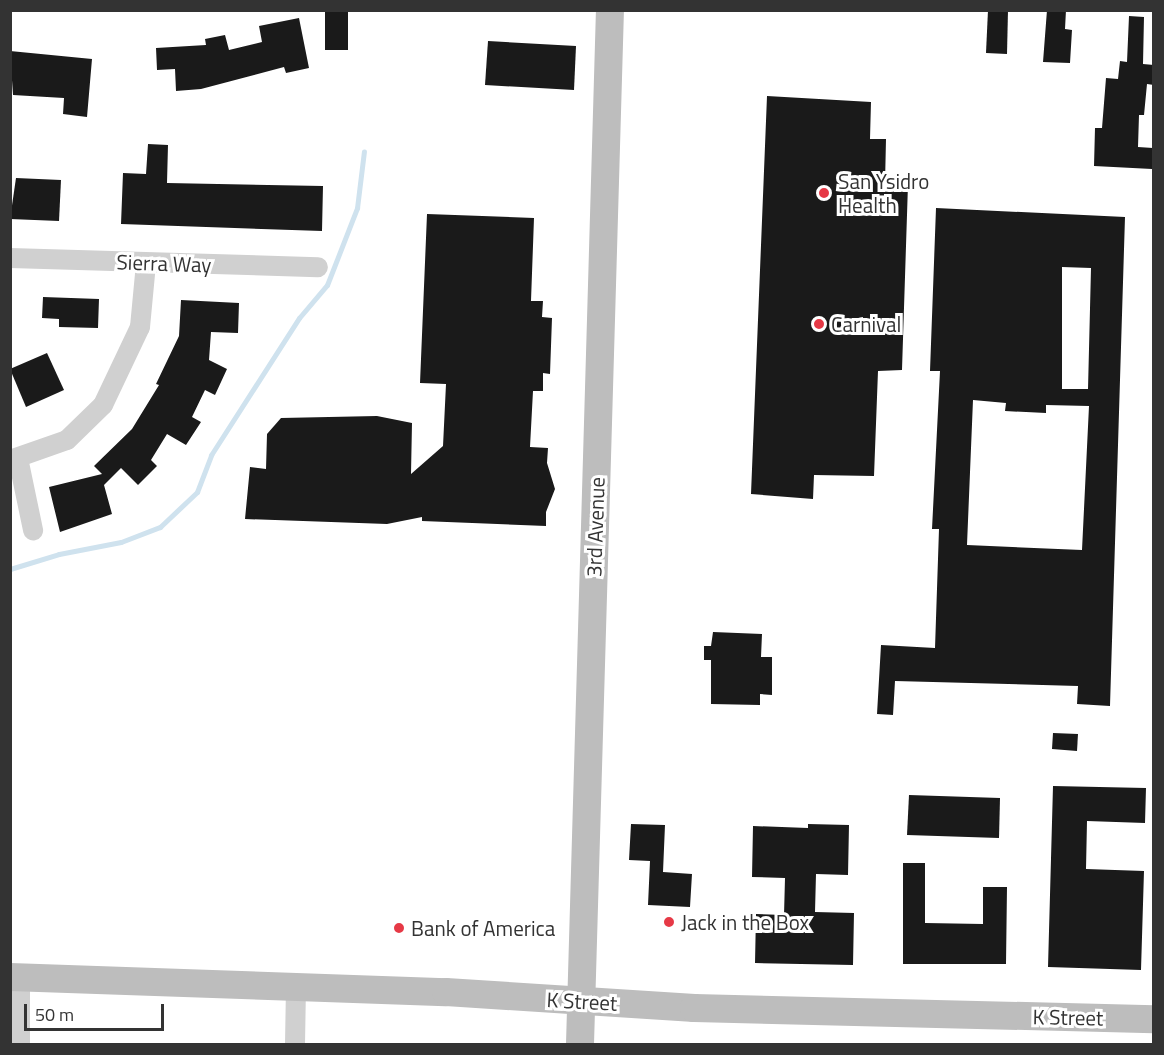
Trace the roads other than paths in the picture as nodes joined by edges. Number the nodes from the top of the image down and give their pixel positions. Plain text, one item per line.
1 (610, 10) edge
2 (10, 258) edge
3 (146, 263) junction
4 (318, 267) dead end
5 (14, 459) edge
6 (33, 531) dead end
7 (15, 977) edge
8 (296, 986) junction
9 (582, 1002) junction
10 (1154, 1019) edge
11 (20, 1044) edge
12 (295, 1044) edge
13 (580, 1044) edge

1 - 9 street, 3rd Avenue
2 - 3 street, Sierra Way
3 - 4 street, Sierra Way
3 - 5 street
5 - 6 street
7 - 8 street, K Street
7 - 11 street
8 - 9 street, K Street
8 - 12 street
9 - 10 street, K Street
9 - 13 street, 3rd Avenue

